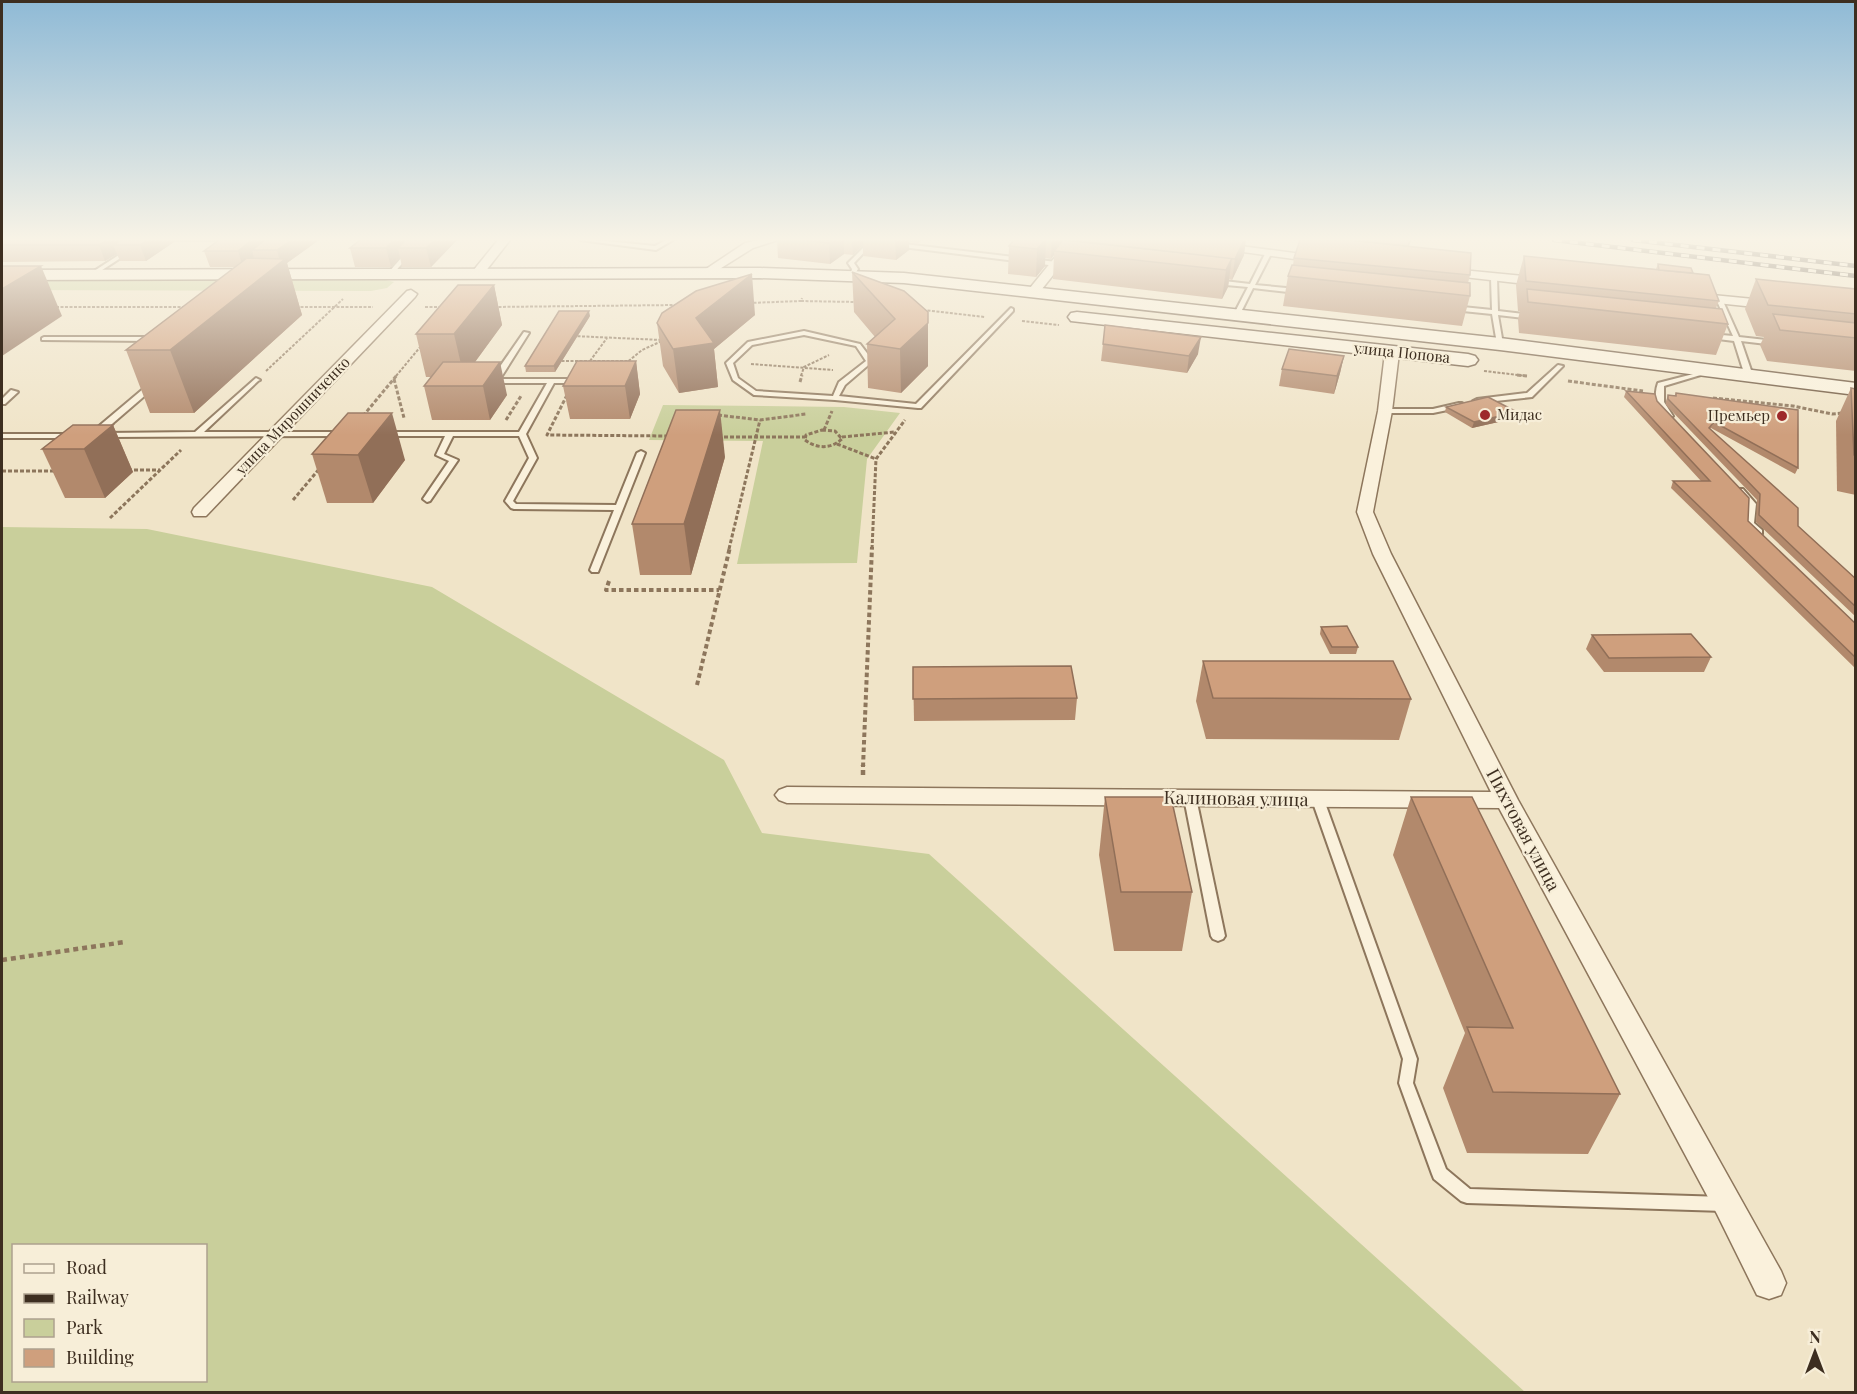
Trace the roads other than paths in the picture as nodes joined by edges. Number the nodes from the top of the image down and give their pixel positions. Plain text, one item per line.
1 (400, 305) edge
2 (1158, 305) edge
3 (1242, 305) edge
4 (1496, 305) edge
5 (1722, 305) edge
6 (1778, 305) edge
7 (1787, 306) edge
8 (988, 307) dead end
9 (1449, 308) edge
10 (1011, 310) junction
11 (1034, 312) dead end
12 (1496, 313) junction
13 (1237, 314) junction
14 (1056, 315) dead end
15 (1541, 318) edge
16 (526, 333) dead end
17 (1702, 335) edge
18 (44, 339) dead end
19 (157, 339) edge
20 (1737, 339) junction
21 (1784, 344) edge
22 (1392, 353) junction
23 (1496, 356) junction
24 (1711, 371) junction
25 (1553, 372) junction
26 (1749, 376) junction
27 (161, 378) edge
28 (256, 380) road end
29 (552, 381) junction
30 (585, 381) edge
31 (1856, 389) edge
32 (14, 392) dead end
33 (835, 399) junction
34 (2, 402) edge
35 (1384, 411) junction
36 (1675, 422) edge
37 (198, 434) junction
38 (348, 434) edge
39 (371, 434) edge
40 (450, 434) junction
41 (522, 434) junction
42 (276, 435) junction
43 (2, 436) edge
44 (93, 436) junction
45 (641, 453) dead end
46 (1737, 487) edge
47 (427, 499) dead end
48 (619, 508) junction
49 (200, 512) dead end
50 (1766, 540) edge
51 (595, 570) road end
52 (787, 795) dead end
53 (1190, 798) junction
54 (1318, 800) junction
55 (1506, 800) junction
56 (1218, 936) dead end
57 (1728, 1204) junction
58 (1769, 1283) dead end

1 - 42 street, улица Мирошниченко
2 - 13 street, улица Попова
3 - 13 lane
4 - 12 lane
5 - 20 lane
6 - 7 street
8 - 10 street
9 - 12 lane
10 - 11 street
10 - 33 lane
12 - 15 lane
12 - 23 lane
13 - 23 street, улица Попова
14 - 22 street, улица Попова
16 - 29 lane
17 - 20 lane
18 - 19 lane
20 - 21 lane
20 - 26 lane
22 - 23 street, улица Попова
22 - 35 street, Пихтовая улица
23 - 24 street, улица Попова
23 - 25 street, улица Попова
24 - 25 street, улица Попова
24 - 26 street, улица Попова
24 - 36 lane
25 - 35 lane
26 - 31 street, улица Попова
27 - 44 lane
28 - 37 lane
29 - 30 lane
29 - 41 lane
32 - 34 lane
33 - 33 lane
35 - 55 street, Пихтовая улица
37 - 42 lane
37 - 44 lane
38 - 42 lane
39 - 40 lane
40 - 41 lane
40 - 47 lane
41 - 48 lane
42 - 49 street, улица Мирошниченко
43 - 44 lane
45 - 48 lane
46 - 50 lane
48 - 51 lane
52 - 53 street, Калиновая улица
53 - 54 street, Калиновая улица
53 - 56 lane
54 - 55 street, Калиновая улица
54 - 57 lane
55 - 57 street, Пихтовая улица
57 - 58 street, Пихтовая улица

